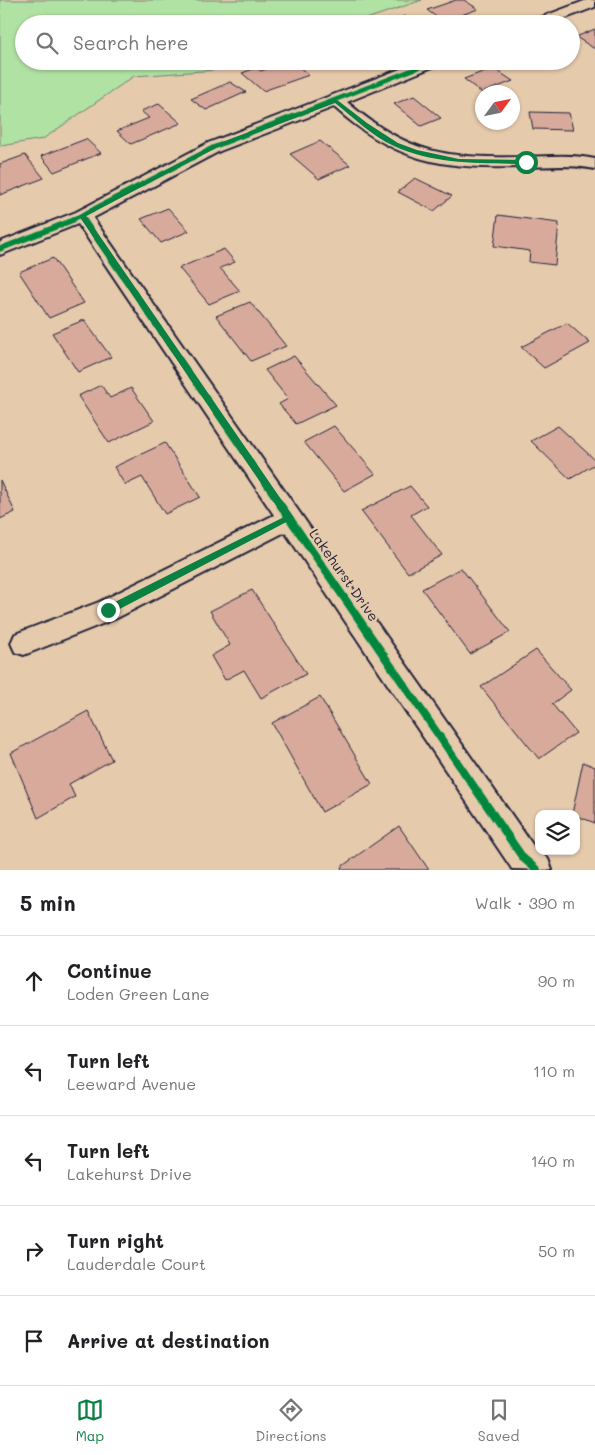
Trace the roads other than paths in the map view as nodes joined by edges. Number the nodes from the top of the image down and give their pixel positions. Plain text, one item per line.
1 (595, 2) edge
2 (560, 15) edge
3 (412, 70) edge
4 (336, 101) junction
5 (595, 164) edge
6 (82, 216) junction
7 (0, 249) edge
8 (290, 518) junction
9 (24, 644) dead end
10 (537, 870) edge

1 - 2 street
3 - 4 street
4 - 5 street
4 - 6 street
6 - 7 street
6 - 8 street, Lakehurst Drive
8 - 9 street
8 - 10 street, Lakehurst Drive

